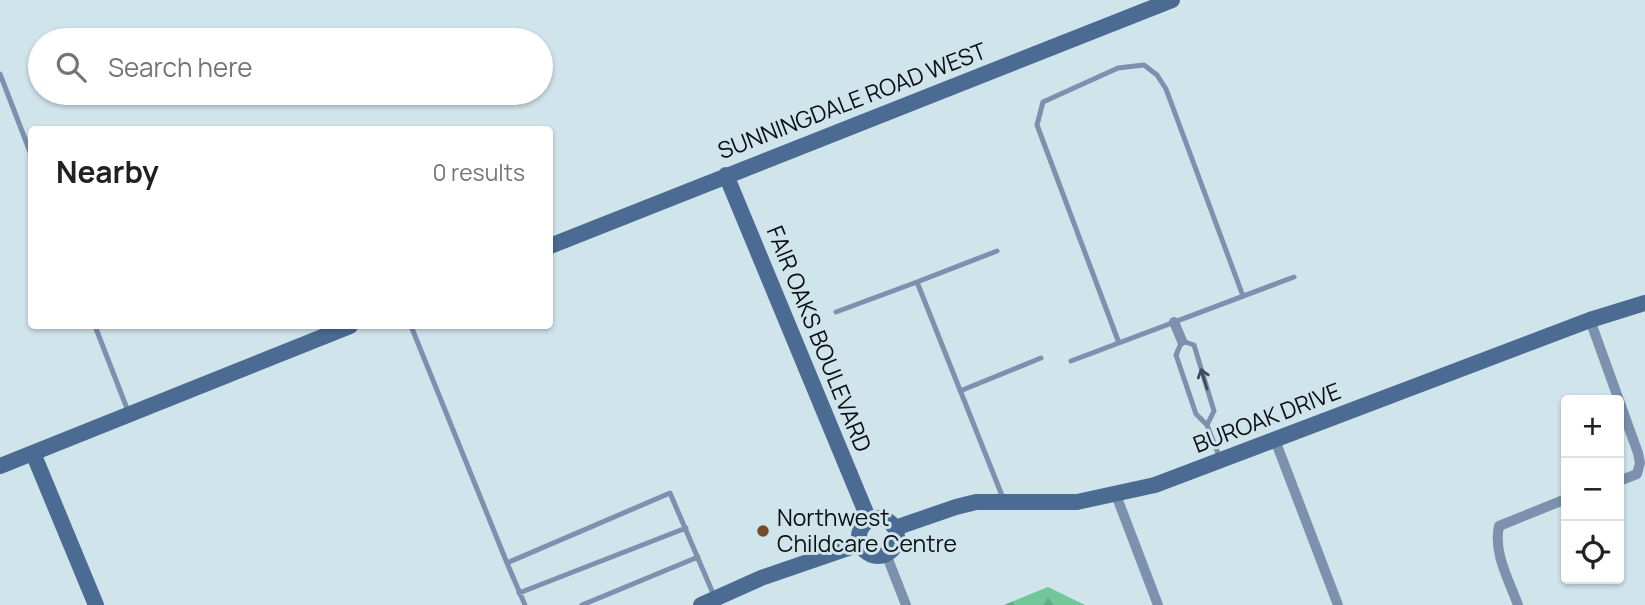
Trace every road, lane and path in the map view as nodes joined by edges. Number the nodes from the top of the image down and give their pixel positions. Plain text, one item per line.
1 (1172, 0) edge
2 (0, 74) edge
3 (28, 147) edge
4 (726, 175) junction
5 (553, 245) edge
6 (997, 251) dead end
7 (1294, 277) dead end
8 (917, 282) junction
9 (1242, 296) junction
10 (1645, 303) edge
11 (836, 312) dead end
12 (1590, 320) junction
13 (1174, 322) junction
14 (96, 329) edge
15 (342, 329) edge
16 (412, 329) edge
17 (1182, 341) junction
18 (1119, 343) junction
19 (1041, 358) dead end
20 (1071, 361) dead end
21 (960, 391) junction
22 (129, 414) junction
23 (1208, 425) junction
24 (1275, 440) junction
25 (33, 453) junction
26 (1221, 460) junction
27 (0, 466) edge
28 (1624, 479) edge
29 (1116, 495) junction
30 (1004, 501) junction
31 (1561, 501) edge
32 (869, 520) junction
33 (685, 528) junction
34 (895, 528) junction
35 (860, 544) junction
36 (886, 554) junction
37 (698, 557) junction
38 (507, 563) junction
39 (519, 593) junction
40 (712, 603) edge
41 (96, 605) edge
42 (525, 605) edge
43 (582, 605) edge
44 (906, 605) edge
45 (1158, 605) edge
46 (1338, 605) edge
47 (1518, 605) edge

1 - 4 street, SUNNINGDALE ROAD WEST
2 - 3 lane
4 - 5 street, SUNNINGDALE ROAD WEST
4 - 32 street, FAIR OAKS BOULEVARD
6 - 8 lane
7 - 9 lane
8 - 11 lane
8 - 21 lane
9 - 13 lane
9 - 18 lane
10 - 12 street, BUROAK DRIVE
12 - 24 street, BUROAK DRIVE
12 - 28 street
13 - 17 street
13 - 18 lane
14 - 22 lane
15 - 22 street
16 - 38 lane
17 - 23 lane
23 -> 17 lane
18 - 20 lane
19 - 21 lane
21 - 30 lane
22 - 25 street
23 - 26 lane
24 - 26 street, BUROAK DRIVE
24 - 46 street
25 - 27 street
25 - 41 street
26 - 29 street, BUROAK DRIVE
29 - 30 street, BUROAK DRIVE
29 - 45 street
30 - 34 street, BUROAK DRIVE
31 - 47 street
32 - 34 street
32 - 35 street
33 - 37 lane
33 - 38 lane
33 - 39 lane
34 - 36 street
35 - 36 street
35 - 40 street
36 - 44 street
37 - 40 lane
37 - 43 lane
38 - 39 lane
39 - 42 lane

